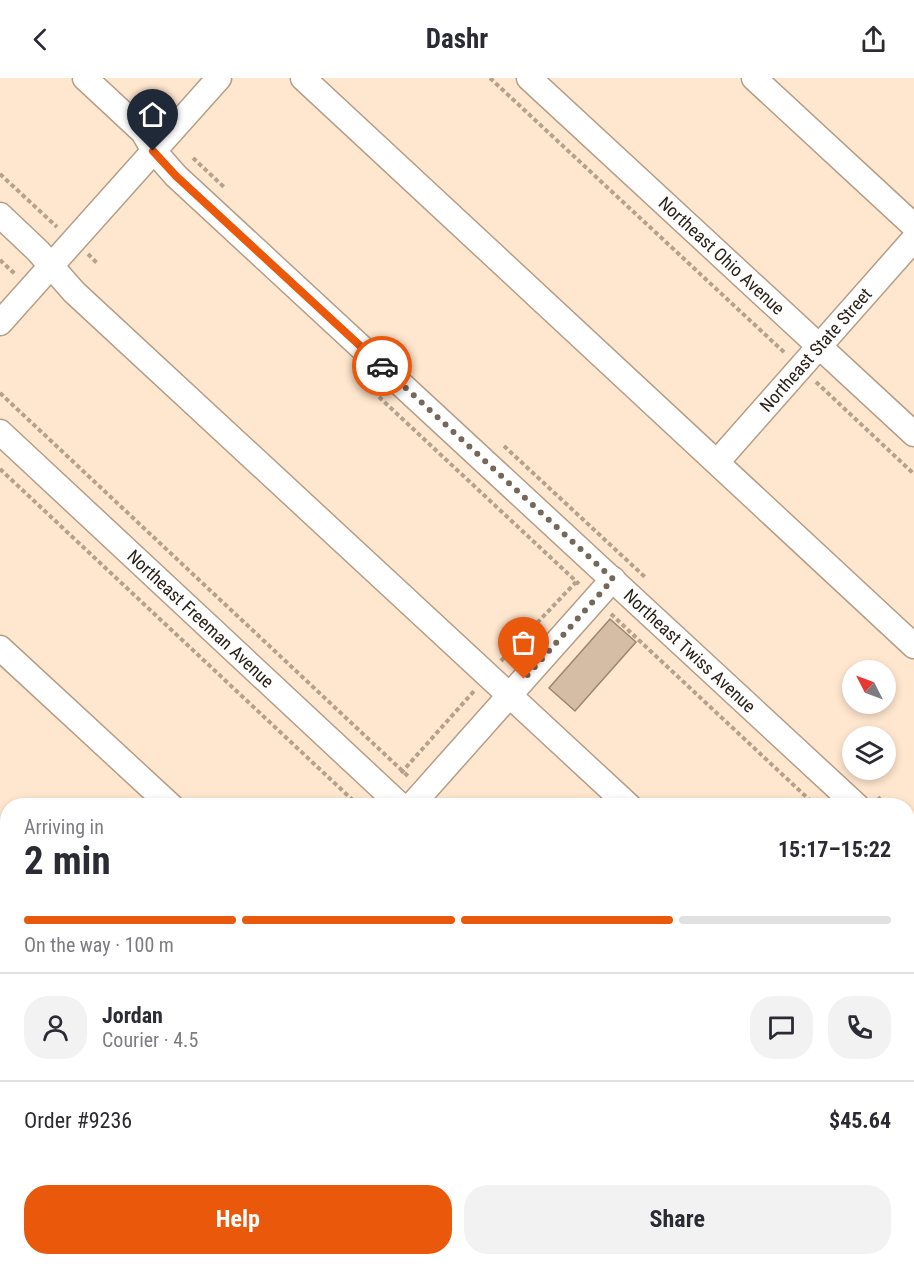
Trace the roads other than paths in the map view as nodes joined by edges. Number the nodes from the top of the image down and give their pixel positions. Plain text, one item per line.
1 (85, 78) edge
2 (219, 78) edge
3 (303, 78) edge
4 (529, 78) edge
5 (754, 78) edge
6 (153, 151) junction
7 (0, 215) edge
8 (914, 226) edge
9 (914, 239) edge
10 (51, 266) junction
11 (0, 323) edge
12 (820, 345) junction
13 (0, 432) edge
14 (914, 434) edge
15 (718, 461) junction
16 (613, 579) junction
17 (914, 646) edge
18 (0, 648) edge
19 (510, 695) junction
20 (162, 798) edge
21 (392, 798) edge
22 (418, 798) edge
23 (620, 798) edge
24 (847, 798) edge

1 - 6 street, Northeast Twiss Avenue
2 - 6 street
3 - 15 street
4 - 12 street, Northeast Ohio Avenue
5 - 8 street
6 - 10 street
6 - 16 street, Northeast Twiss Avenue
7 - 10 street
9 - 12 street, Northeast State Street
10 - 11 street
10 - 19 street
12 - 14 street, Northeast Ohio Avenue
12 - 15 street, Northeast State Street
13 - 21 street, Northeast Freeman Avenue
15 - 17 street
16 - 19 street
16 - 24 street, Northeast Twiss Avenue
18 - 20 street
19 - 22 street
19 - 23 street

